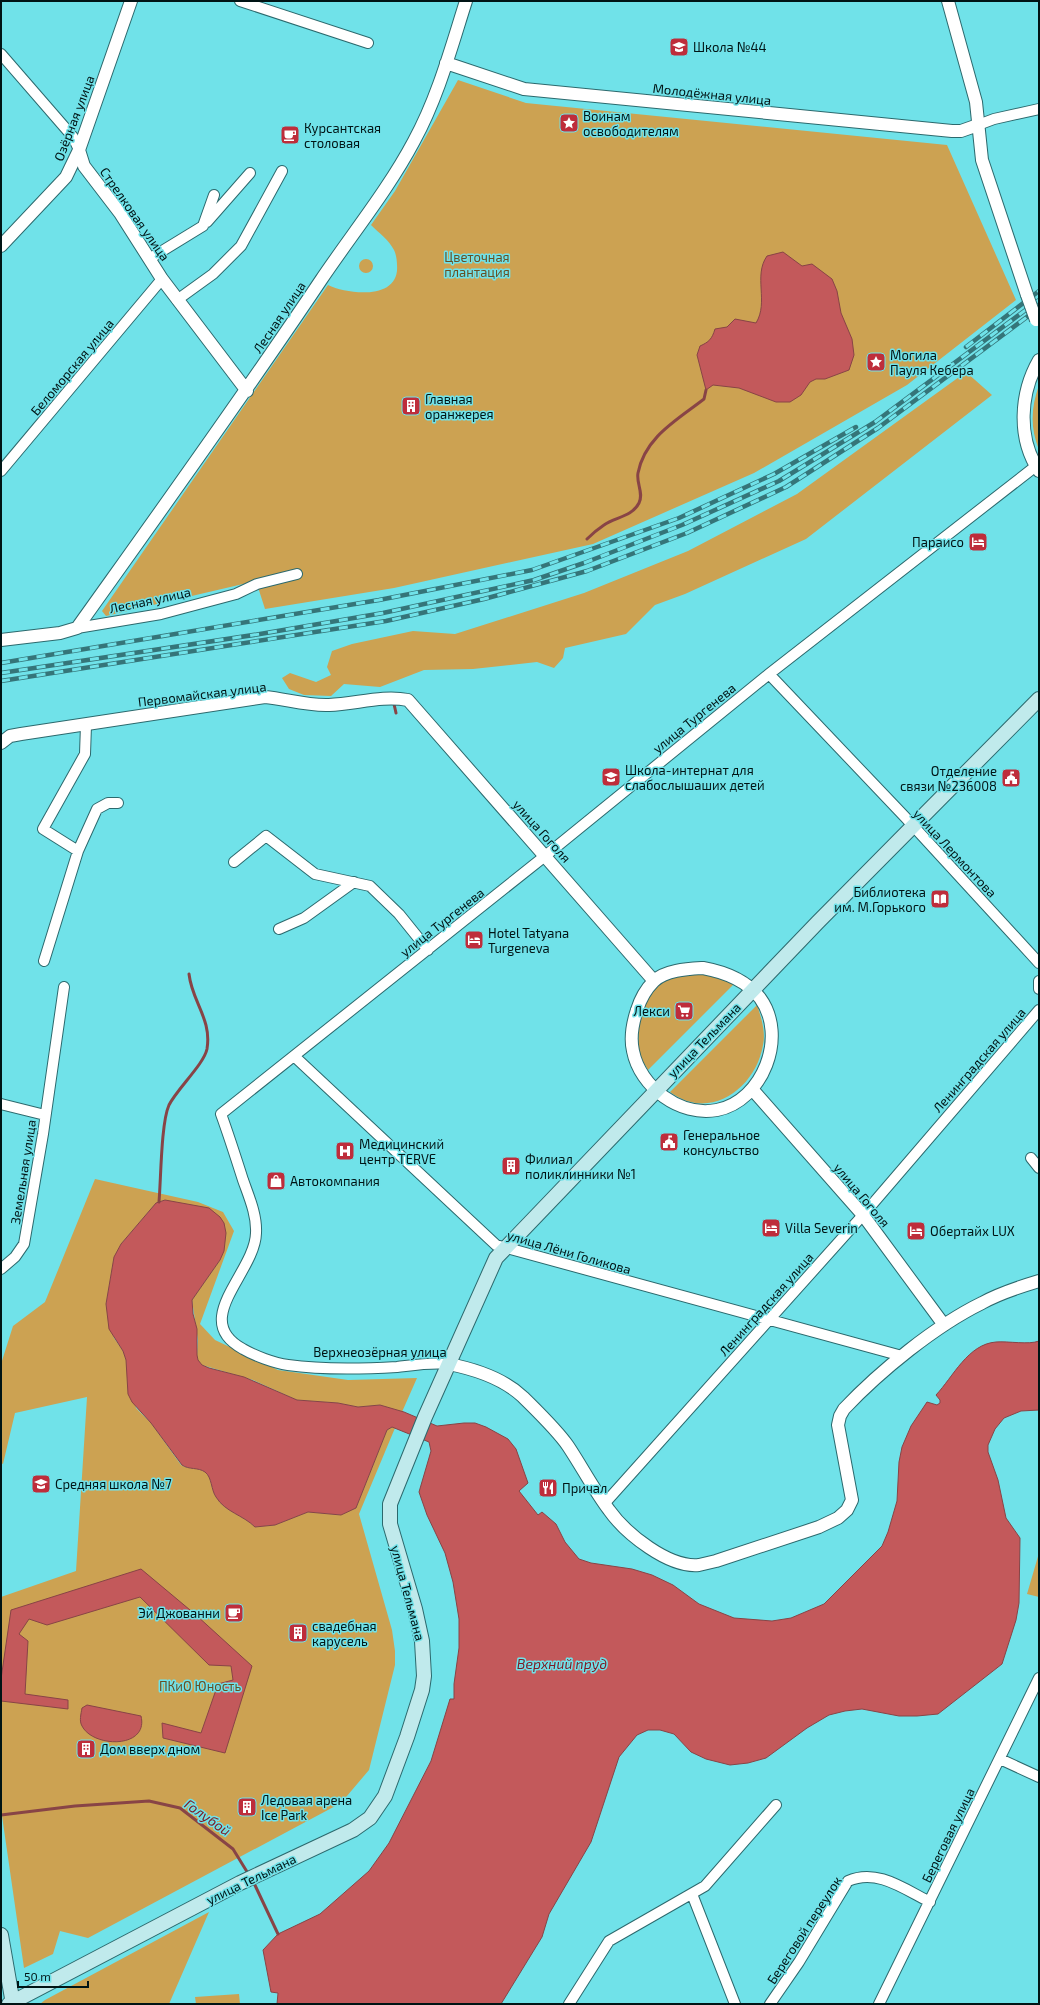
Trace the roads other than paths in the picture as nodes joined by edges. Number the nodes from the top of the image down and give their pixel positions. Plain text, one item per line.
1 (131, 1) edge
2 (240, 1) edge
3 (466, 1) edge
4 (948, 1) edge
5 (368, 43) dead end
6 (1, 54) edge
7 (446, 63) junction
8 (1039, 109) edge
9 (978, 125) junction
10 (79, 150) junction
11 (282, 170) dead end
12 (250, 173) dead end
13 (214, 195) dead end
14 (203, 226) junction
15 (1, 246) edge
16 (149, 259) junction
17 (162, 279) junction
18 (177, 300) junction
19 (1037, 324) edge
20 (1039, 360) edge
21 (247, 391) junction
22 (1037, 468) edge
23 (1, 471) edge
24 (297, 574) dead end
25 (77, 628) junction
26 (1, 640) edge
27 (769, 674) junction
28 (1039, 699) edge
29 (408, 700) joint
30 (86, 724) junction
31 (1, 743) edge
32 (118, 803) dead end
33 (913, 826) junction
34 (78, 851) junction
35 (546, 856) junction
36 (234, 862) dead end
37 (354, 882) junction
38 (279, 929) dead end
39 (428, 950) junction
40 (44, 961) dead end
41 (1039, 963) edge
42 (654, 981) junction
43 (1039, 981) edge
44 (64, 987) dead end
45 (752, 990) junction
46 (1039, 990) edge
47 (1039, 1010) edge
48 (294, 1056) junction
49 (752, 1089) junction
50 (656, 1090) junction
51 (1, 1104) edge
52 (221, 1114) joint
53 (45, 1115) junction
54 (1031, 1158) dead end
55 (1039, 1168) edge
56 (863, 1215) junction
57 (503, 1248) junction
58 (1, 1269) edge
59 (1039, 1281) edge
60 (769, 1320) junction
61 (944, 1325) junction
62 (902, 1356) junction
63 (448, 1364) junction
64 (605, 1503) junction
65 (1039, 1678) edge
66 (1000, 1759) junction
67 (1039, 1777) edge
68 (776, 1805) dead end
69 (692, 1894) junction
70 (930, 1902) junction
71 (1, 1935) edge
72 (11, 2003) edge
73 (569, 2004) edge
74 (735, 2004) edge
75 (770, 2004) edge
76 (879, 2004) edge

1 - 10 street, Озёрная улица
2 - 5 street
3 - 7 street, Лесная улица
4 - 9 street
6 - 10 street, Стрелковая улица
7 - 9 street, Молодёжная улица
7 - 21 street, Лесная улица
8 - 9 street
9 - 19 street, bridge
10 - 15 street, Озёрная улица
10 - 16 street, Стрелковая улица
11 - 18 street
12 - 14 street
13 - 14 street
14 - 16 street
16 - 17 street, Стрелковая улица
17 - 18 street, Стрелковая улица
17 - 23 street, Беломорская улица
18 - 21 street, Стрелковая улица
20 - 22 street
21 - 25 street, Лесная улица
22 - 27 street, улица Тургенева
24 - 25 street, Лесная улица
25 - 26 street, Лесная улица
27 - 33 street, улица Лермонтова
27 - 35 street, улица Тургенева
28 - 33 main road, улица Тельмана
29 - 30 street, Первомайская улица
29 - 35 street, улица Гоголя
30 - 31 street, Первомайская улица
30 - 34 street
32 - 34 street
33 - 41 street, улица Лермонтова
33 - 45 main road, улица Тельмана
34 - 40 street
35 - 39 street, улица Тургенева
35 - 42 street, улица Гоголя
36 - 37 street
37 - 38 street
37 - 39 street
39 - 48 street, улица Тургенева
42 - 45 street
42 - 50 street
43 - 46 street
44 - 53 street
45 - 49 street
45 - 50 main road, улица Тельмана
47 - 56 street, Ленинградская улица
48 - 52 street, улица Тургенева
48 - 57 street, улица Лёни Голикова
49 - 50 street
49 - 56 street, улица Гоголя
50 - 57 main road, улица Тельмана
51 - 53 street, Земельная улица
52 - 63 street, Верхнеозёрная улица
53 - 58 street, Земельная улица
54 - 55 street
56 - 60 street, Ленинградская улица
56 - 61 street, улица Гоголя
57 - 60 street, улица Лёни Голикова
57 - 63 main road, улица Тельмана
59 - 61 street, Верхнеозёрная улица
60 - 62 street, улица Лёни Голикова
60 - 64 street, Ленинградская улица
61 - 62 street, Верхнеозёрная улица
62 - 64 street, Верхнеозёрная улица
63 - 64 street, Верхнеозёрная улица
63 - 72 main road, улица Тельмана
65 - 66 street, Береговая улица
66 - 67 street
66 - 70 street, Береговая улица
68 - 69 street
69 - 73 street
69 - 74 street
70 - 75 street, Береговой переулок
70 - 76 street, Береговая улица
71 - 72 main road

